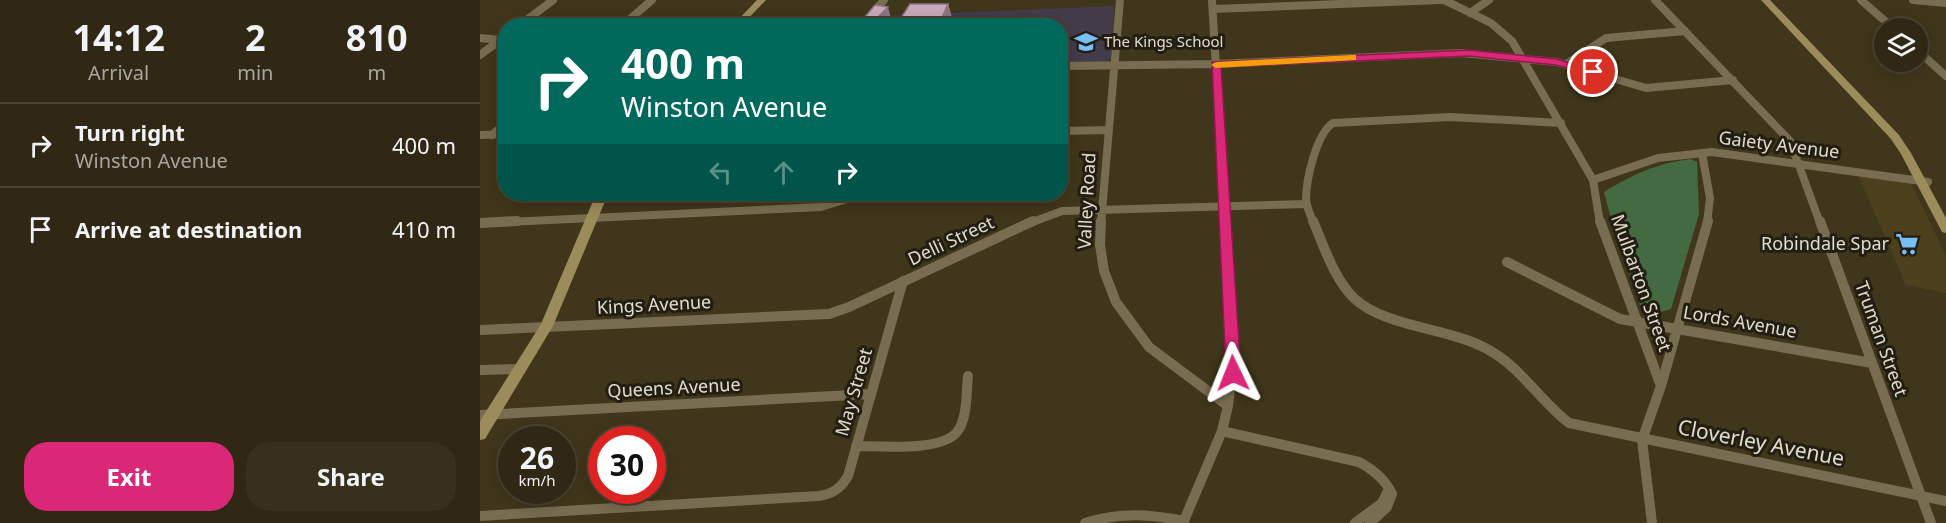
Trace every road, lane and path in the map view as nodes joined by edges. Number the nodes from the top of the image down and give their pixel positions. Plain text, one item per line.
1 (554, 0) edge
2 (652, 0) edge
3 (762, 0) edge
4 (883, 0) edge
5 (1120, 0) edge
6 (1442, 0) edge
7 (1489, 0) edge
8 (1655, 0) edge
9 (1766, 0) edge
10 (1861, 0) edge
11 (1913, 0) edge
12 (1929, 1) edge
13 (1946, 3) edge
14 (1212, 5) edge
15 (1470, 13) junction
16 (530, 18) edge
17 (631, 18) edge
18 (744, 18) edge
19 (868, 18) edge
20 (1882, 18) edge
21 (1685, 31) junction
22 (480, 38) edge
23 (498, 38) edge
24 (498, 42) edge
25 (480, 55) edge
26 (1522, 58) junction
27 (1928, 60) edge
28 (1216, 64) junction
29 (1566, 64) junction
30 (1068, 66) edge
31 (1115, 66) junction
32 (1946, 76) edge
33 (1733, 80) junction
34 (1561, 123) junction
35 (498, 130) edge
36 (1109, 130) junction
37 (1068, 131) edge
38 (480, 135) edge
39 (492, 135) junction
40 (498, 135) edge
41 (1702, 153) junction
42 (1799, 164) junction
43 (1593, 180) junction
44 (1925, 181) junction
45 (599, 201) edge
46 (840, 201) edge
47 (1305, 204) junction
48 (1224, 206) junction
49 (1102, 208) junction
50 (591, 219) junction
51 (1946, 220) edge
52 (480, 223) edge
53 (1946, 229) edge
54 (1507, 262) dead end
55 (903, 281) junction
56 (828, 314) joint
57 (1636, 321) junction
58 (547, 326) junction
59 (1678, 328) junction
60 (480, 330) edge
61 (1872, 363) junction
62 (521, 369) junction
63 (480, 370) edge
64 (968, 376) dead end
65 (1661, 386) junction
66 (871, 394) junction
67 (1228, 406) junction
68 (486, 415) edge
69 (1222, 431) junction
70 (480, 434) edge
71 (1642, 440) junction
72 (856, 446) junction
73 (1388, 488) junction
74 (1921, 495) junction
75 (1946, 501) edge
76 (480, 516) edge
77 (1184, 522) edge
78 (1085, 523) edge
79 (1355, 523) edge
80 (1370, 523) edge
81 (1652, 523) edge
82 (1931, 523) edge

1 - 16 street
2 - 17 street
3 - 18 main road
4 - 19 street
5 - 31 street, Valley Road
6 - 14 street
6 - 15 street, Mulbarton Street
7 - 15 street
8 - 21 street, Truman Street
9 - 44 main road
10 - 20 street
11 - 12 street
12 - 13 street
14 - 28 street
15 - 26 street, Mulbarton Street
21 - 29 street
21 - 33 street, Truman Street
22 - 23 street
24 - 25 street
26 - 28 street
26 - 29 street
26 - 34 street, Mulbarton Street
27 - 32 street
28 - 31 street
28 - 48 street
29 - 33 street
30 - 31 street
31 - 36 street, Valley Road
33 - 42 street, Truman Street
34 - 43 street, Mulbarton Street
34 - 47 street
35 - 39 street
36 - 37 street
36 - 49 street, Valley Road
38 - 39 street
39 - 40 street
41 - 42 street, Gaiety Avenue
41 - 43 street, Gaiety Avenue
41 - 59 street
42 - 44 street, Gaiety Avenue
42 - 61 street, Truman Street
43 - 57 street, Mulbarton Street
44 - 51 main road
44 - 53 main road
45 - 50 main road
46 - 50 street
47 - 48 street, Delli Street
47 - 71 street, Cloverley Avenue
48 - 49 street, Delli Street
48 - 67 street
49 - 55 street, Delli Street
49 - 67 street, Valley Road
50 - 52 street
50 - 58 main road
54 - 57 street, Lords Avenue
55 - 56 street, Delli Street
55 - 66 street, May Street
56 - 58 street, Kings Avenue
57 - 59 street, Lords Avenue
57 - 65 street, Mulbarton Street
58 - 60 street, Kings Avenue
58 - 62 main road
59 - 61 street, Lords Avenue
59 - 65 street
61 - 74 street, Truman Street
62 - 63 street
62 - 68 main road
64 - 72 street
65 - 71 street
66 - 68 street, Queens Avenue
66 - 72 street, May Street
67 - 69 street
68 - 70 main road
69 - 73 street
69 - 77 street
71 - 74 street, Cloverley Avenue
71 - 81 street
72 - 76 street, May Street
73 - 79 street
73 - 80 street
74 - 75 street, Cloverley Avenue
74 - 82 street, Truman Street
77 - 78 street

